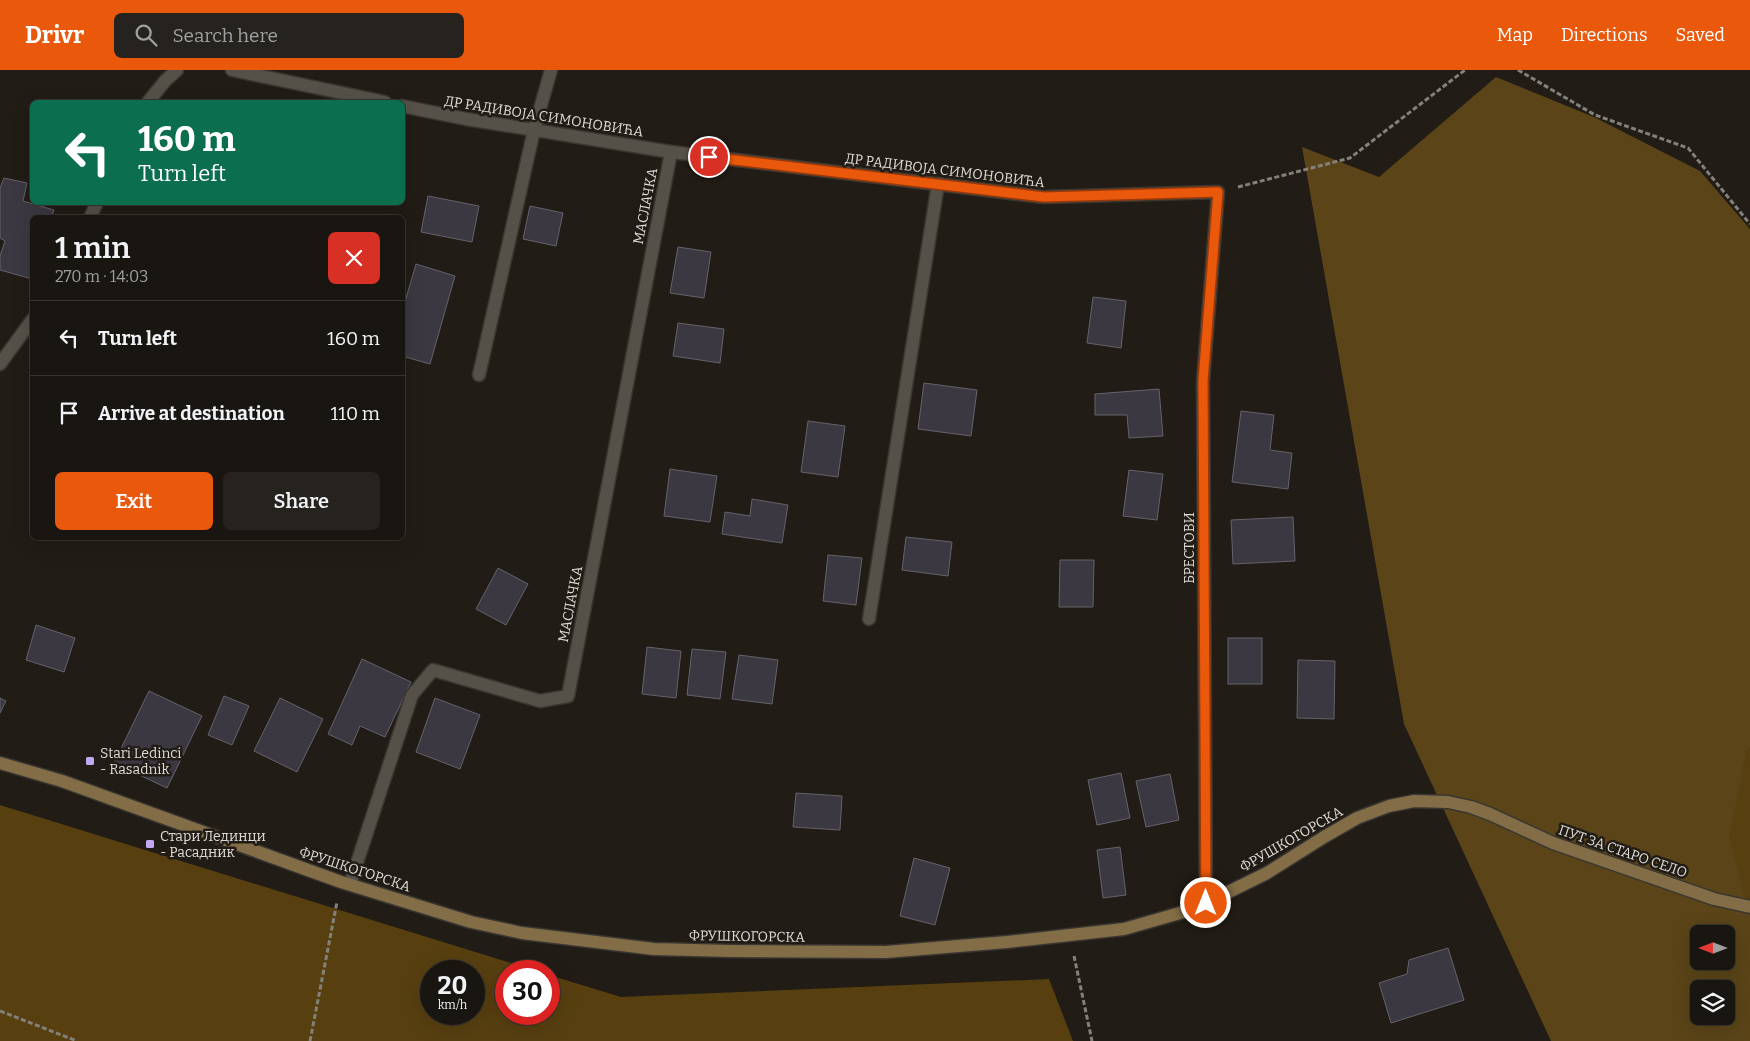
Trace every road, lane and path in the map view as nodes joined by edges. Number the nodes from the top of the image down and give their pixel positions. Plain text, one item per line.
1 (177, 70) edge
2 (232, 70) edge
3 (551, 70) edge
4 (1465, 70) edge
5 (1518, 70) edge
6 (150, 100) edge
7 (375, 100) edge
8 (405, 107) edge
9 (534, 130) junction
10 (671, 152) junction
11 (938, 184) junction
12 (1218, 192) junction
13 (1750, 224) edge
14 (30, 323) edge
15 (0, 364) edge
16 (479, 375) dead end
17 (869, 619) dead end
18 (0, 763) edge
19 (1490, 814) joint
20 (345, 883) junction
21 (1206, 903) junction
22 (1750, 908) edge
23 (1069, 935) junction
24 (0, 1011) edge
25 (77, 1041) edge
26 (310, 1041) edge
27 (1092, 1041) edge

1 - 6 street
2 - 7 street
3 - 9 street
4 - 12 path
5 - 13 path
8 - 9 street, ДР РАДИВОЈА СИМОНОВИЋА
9 - 10 street, ДР РАДИВОЈА СИМОНОВИЋА
9 - 16 street
10 - 11 street, ДР РАДИВОЈА СИМОНОВИЋА
10 - 20 street, МАСЛАЧКА
11 - 12 street, ДР РАДИВОЈА СИМОНОВИЋА
11 - 17 street
12 - 21 street, БРЕСТОВИ
14 - 15 street
18 - 20 street, ФРУШКОГОРСКА
19 - 21 street, ФРУШКОГОРСКА
19 - 22 street, ПУТ ЗА СТАРО СЕЛО
20 - 23 street, ФРУШКОГОРСКА
20 - 26 path
21 - 23 street, ФРУШКОГОРСКА
23 - 27 path
24 - 25 path

